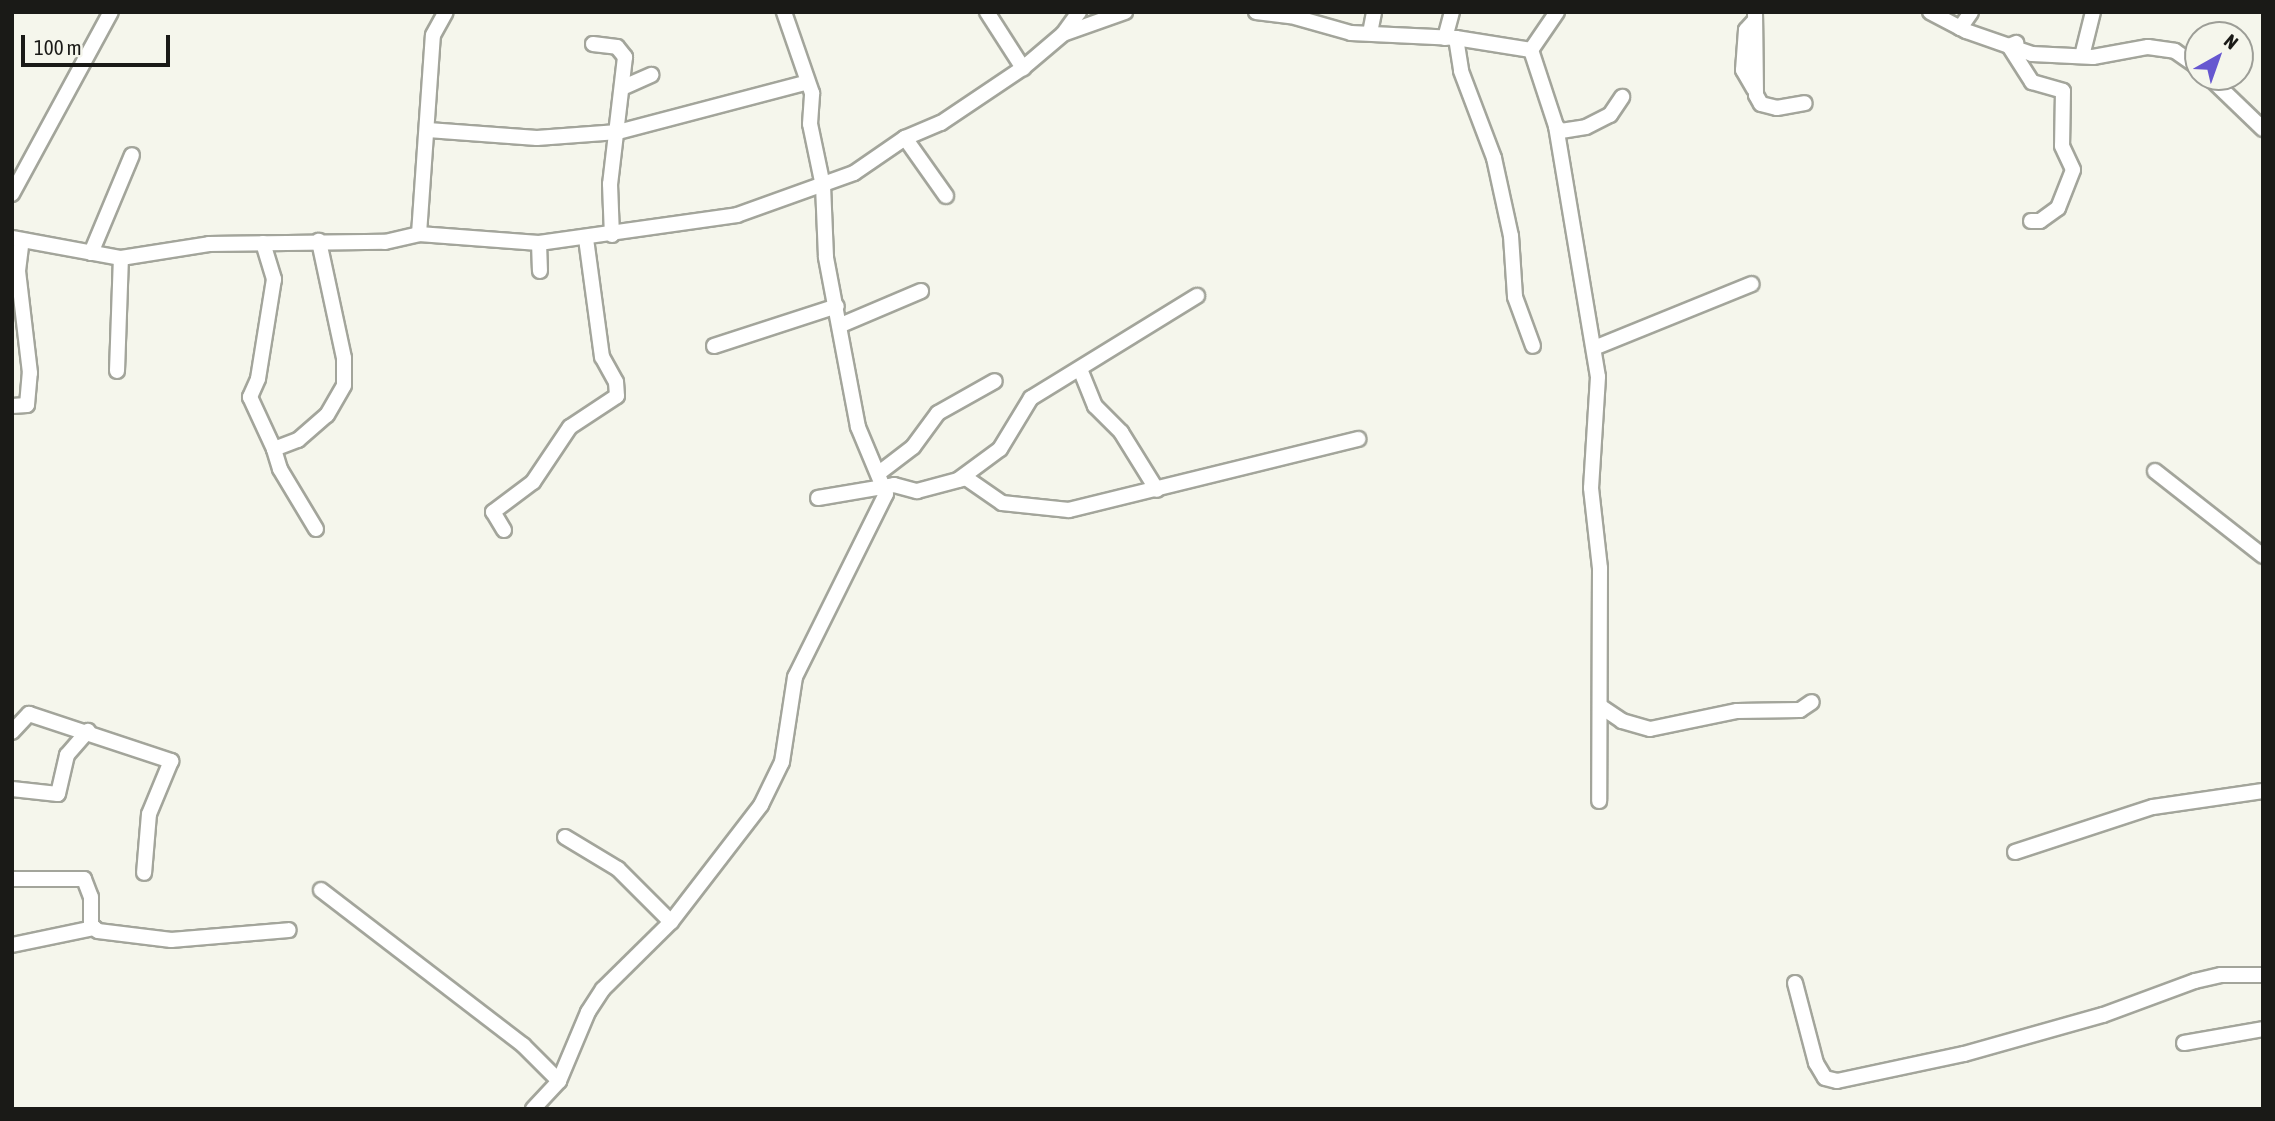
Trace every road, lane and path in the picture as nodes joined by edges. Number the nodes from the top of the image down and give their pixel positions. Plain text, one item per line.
1 (111, 12) edge
2 (446, 12) edge
3 (784, 12) edge
4 (987, 12) edge
5 (1079, 12) edge
6 (1125, 12) edge
7 (1256, 12) edge
8 (1374, 12) edge
9 (1452, 12) edge
10 (1557, 12) edge
11 (1971, 12) edge
12 (2093, 12) edge
13 (1932, 13) edge
14 (1755, 16) edge
15 (1960, 28) junction
16 (1370, 33) junction
17 (1063, 34) junction
18 (1451, 38) junction
19 (2015, 43) junction
20 (593, 44) dead end
21 (1531, 50) junction
22 (2082, 56) junction
23 (2184, 57) edge
24 (1023, 68) junction
25 (651, 75) dead end
26 (808, 82) junction
27 (624, 87) junction
28 (2224, 91) edge
29 (1622, 97) dead end
30 (1805, 103) dead end
31 (1556, 125) junction
32 (2263, 129) edge
33 (428, 130) junction
34 (618, 132) junction
35 (905, 138) junction
36 (132, 155) dead end
37 (823, 186) junction
38 (12, 194) edge
39 (946, 196) dead end
40 (2031, 221) dead end
41 (419, 234) junction
42 (612, 235) junction
43 (586, 238) junction
44 (17, 239) edge
45 (319, 241) junction
46 (263, 243) junction
47 (539, 243) junction
48 (91, 253) junction
49 (121, 258) junction
50 (540, 271) dead end
51 (1752, 284) dead end
52 (921, 291) dead end
53 (1197, 296) dead end
54 (837, 306) junction
55 (841, 325) junction
56 (714, 346) dead end
57 (1533, 346) dead end
58 (1594, 348) junction
59 (1080, 369) junction
60 (117, 370) dead end
61 (995, 381) dead end
62 (12, 406) edge
63 (1358, 439) dead end
64 (274, 449) junction
65 (2155, 471) dead end
66 (879, 473) junction
67 (958, 480) junction
68 (883, 488) junction
69 (1157, 490) junction
70 (818, 498) dead end
71 (316, 528) dead end
72 (504, 530) dead end
73 (2263, 556) edge
74 (1812, 702) dead end
75 (1600, 706) junction
76 (88, 731) junction
77 (12, 732) edge
78 (12, 789) edge
79 (2263, 791) edge
80 (1599, 802) dead end
81 (565, 837) dead end
82 (2015, 852) dead end
83 (144, 873) dead end
84 (12, 879) edge
85 (321, 890) dead end
86 (671, 922) junction
87 (94, 928) junction
88 (289, 930) dead end
89 (12, 945) edge
90 (2263, 975) edge
91 (1795, 983) dead end
92 (2263, 1029) edge
93 (2184, 1043) dead end
94 (559, 1081) junction
95 (533, 1109) edge

1 - 38 street
2 - 33 street
3 - 26 street
4 - 24 street
5 - 17 street
6 - 17 street
7 - 16 street
8 - 16 street
9 - 18 street
10 - 21 street
11 - 15 street
12 - 22 street
13 - 15 street
14 - 30 street
15 - 19 street
16 - 18 street
17 - 24 street
18 - 21 street
18 - 57 street
19 - 22 street
19 - 40 street
20 - 27 street
21 - 31 street
22 - 23 street
24 - 35 street
25 - 27 street
26 - 34 street
26 - 37 street
27 - 34 street
28 - 32 street
29 - 31 street
31 - 58 street
33 - 34 street
33 - 41 street
34 - 42 street
35 - 37 street
35 - 39 street
36 - 48 street
37 - 42 street
37 - 54 street
41 - 45 street
41 - 47 street
42 - 43 street
43 - 47 street
43 - 72 street
44 - 48 street
44 - 62 street
45 - 46 street
45 - 64 street
46 - 49 street
46 - 64 street
47 - 50 street
48 - 49 street
49 - 60 street
51 - 58 street
52 - 55 street
53 - 59 street
54 - 55 street
54 - 56 street
55 - 66 street
58 - 75 street
59 - 67 street
59 - 69 street
61 - 66 street
63 - 69 street
64 - 71 street
65 - 73 street
66 - 68 street
67 - 68 street
67 - 69 street
68 - 70 street
68 - 86 street
74 - 75 street
75 - 80 street
76 - 77 street
76 - 78 street
76 - 83 street
79 - 82 street
81 - 86 street
84 - 87 street
85 - 94 street
86 - 94 street
87 - 88 street
87 - 89 street
90 - 91 street
92 - 93 street
94 - 95 street

